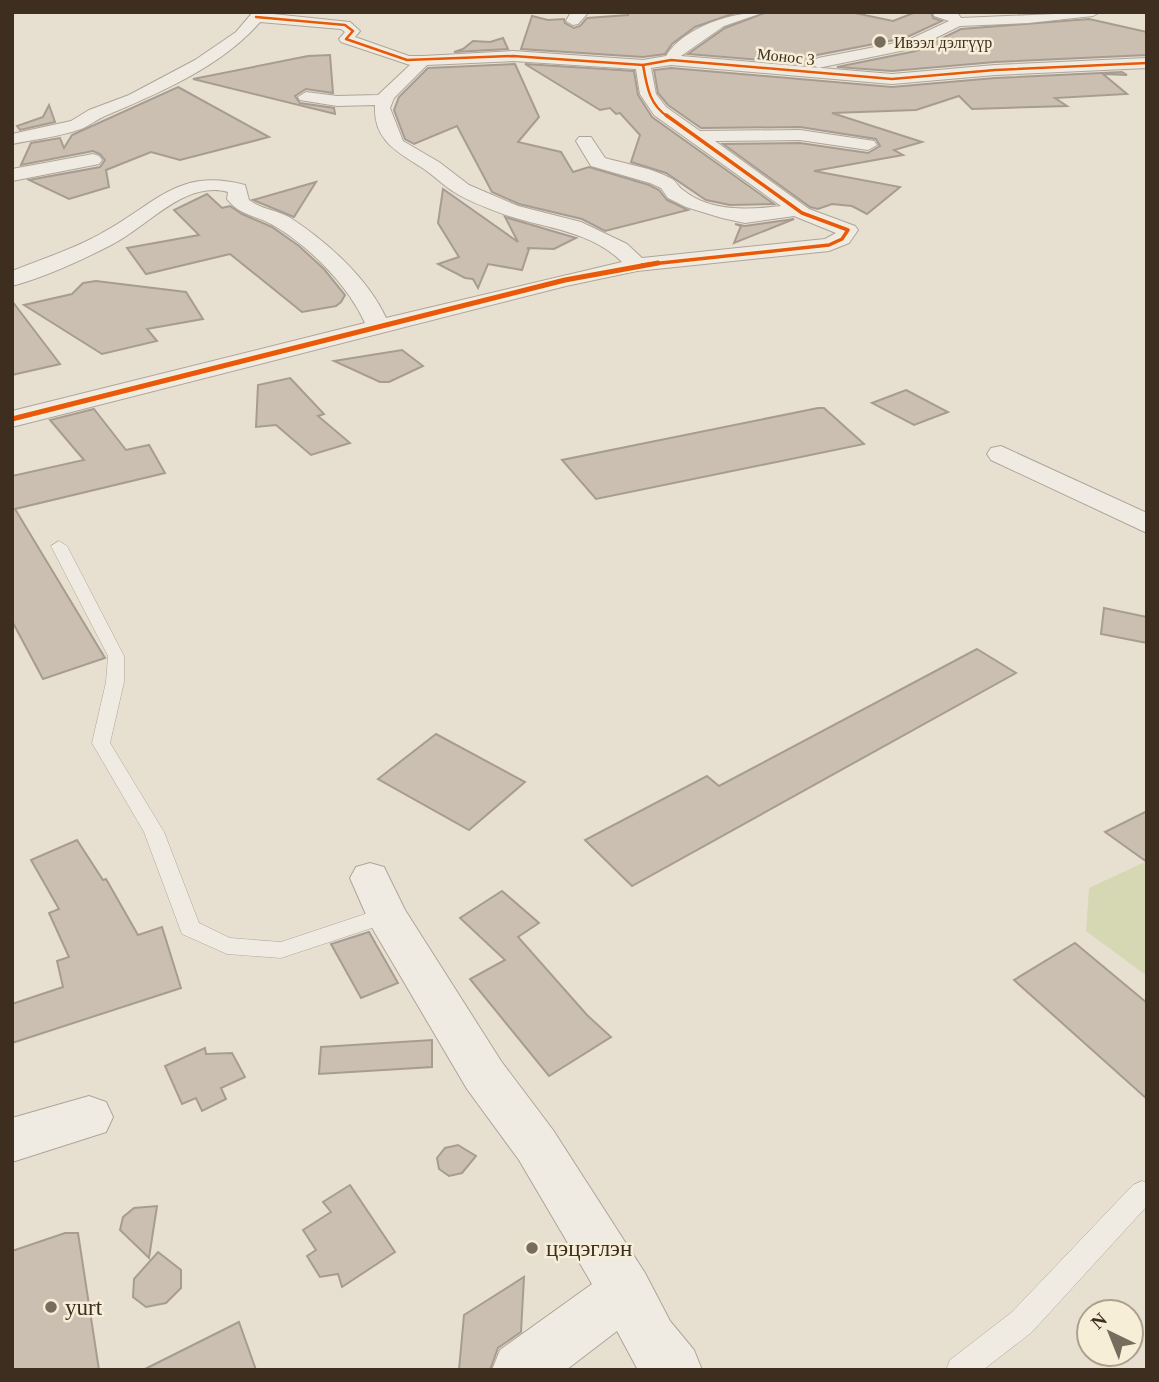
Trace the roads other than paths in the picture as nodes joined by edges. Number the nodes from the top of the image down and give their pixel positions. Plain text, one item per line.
1 (758, 12) edge
2 (935, 12) edge
3 (1028, 12) edge
4 (1093, 12) edge
5 (259, 15) edge
6 (1049, 18) junction
7 (957, 22) junction
8 (423, 61) junction
9 (671, 61) junction
10 (1147, 63) edge
11 (643, 65) junction
12 (795, 71) junction
13 (306, 97) dead end
14 (384, 100) junction
15 (695, 136) junction
16 (12, 139) edge
17 (585, 141) dead end
18 (868, 145) dead end
19 (93, 160) dead end
20 (12, 176) edge
21 (795, 210) junction
22 (637, 265) junction
23 (12, 279) edge
24 (377, 325) junction
25 (12, 419) edge
26 (1001, 454) dead end
27 (1142, 517) edge
28 (59, 545) dead end
29 (378, 897) joint
30 (89, 1117) dead end
31 (12, 1140) edge
32 (1142, 1193) dead end
33 (626, 1291) junction
34 (520, 1370) edge
35 (674, 1370) edge
36 (960, 1370) edge

1 - 9 street
2 - 7 street
3 - 6 street
4 - 6 street
5 - 8 street, Монос 3
5 - 16 street
6 - 7 street
7 - 12 street
8 - 11 street, Монос 3
8 - 14 street
9 - 11 street, Монос 3
9 - 12 street, Монос 3
10 - 12 street, Монос 3
11 - 15 street
13 - 14 street
14 - 22 street
15 - 18 street
15 - 21 street
17 - 21 street
19 - 20 street
21 - 22 street
22 - 24 street
23 - 24 street
24 - 25 street
26 - 27 street
28 - 29 lane
29 - 33 street
30 - 31 street
32 - 36 lane
33 - 34 street
33 - 35 street

